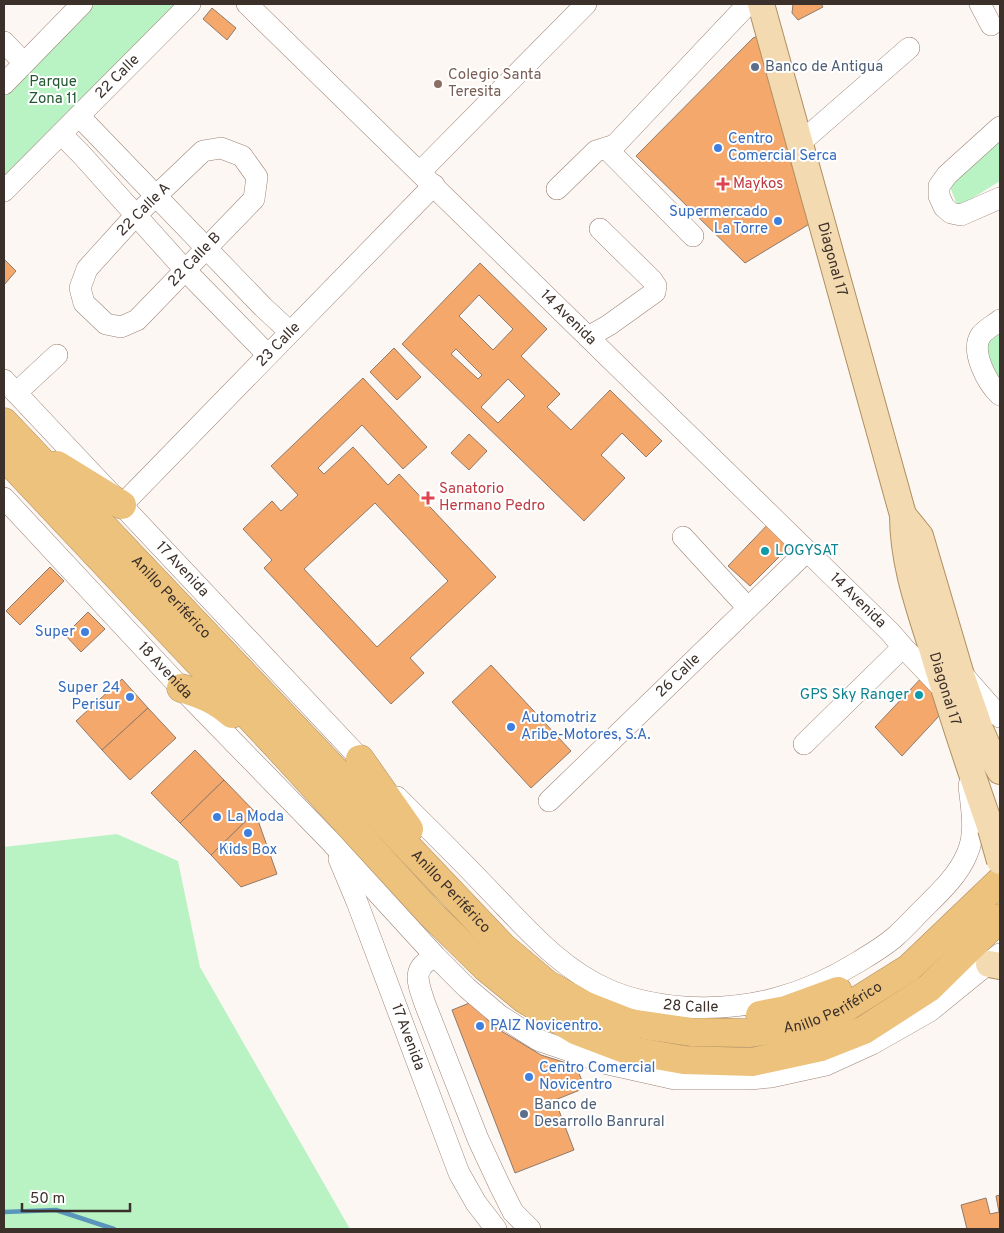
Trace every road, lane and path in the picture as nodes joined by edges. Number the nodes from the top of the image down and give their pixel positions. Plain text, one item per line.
1 (82, 4) edge
2 (190, 4) edge
3 (247, 4) edge
4 (586, 4) edge
5 (748, 4) edge
6 (761, 4) edge
7 (981, 4) edge
8 (991, 25) dead end
9 (4, 42) edge
10 (909, 48) dead end
11 (24, 63) junction
12 (5, 80) edge
13 (79, 116) junction
14 (1000, 127) edge
15 (61, 134) junction
16 (800, 143) junction
17 (608, 149) junction
18 (427, 178) junction
19 (557, 189) dead end
20 (4, 192) edge
21 (157, 196) junction
22 (1000, 198) edge
23 (254, 199) joint
24 (135, 216) junction
25 (600, 229) dead end
26 (693, 236) dead end
27 (207, 248) junction
28 (186, 270) junction
29 (137, 320) joint
30 (1000, 320) edge
31 (290, 332) junction
32 (588, 337) junction
33 (57, 355) dead end
34 (268, 355) junction
35 (10, 387) edge
36 (1000, 395) edge
37 (4, 422) edge
38 (14, 450) edge
39 (4, 498) edge
40 (122, 505) junction
41 (903, 515) junction
42 (683, 537) dead end
43 (807, 551) junction
44 (748, 608) junction
45 (925, 626) junction
46 (896, 640) junction
47 (952, 681) junction
48 (181, 688) junction
49 (1000, 717) edge
50 (274, 743) junction
51 (804, 744) dead end
52 (360, 759) junction
53 (967, 761) junction
54 (1000, 771) edge
55 (549, 801) dead end
56 (330, 841) junction
57 (1000, 859) edge
58 (1000, 881) edge
59 (461, 904) junction
60 (1000, 918) edge
61 (436, 957) junction
62 (996, 961) edge
63 (425, 1004) junction
64 (400, 1017) junction
65 (630, 1023) junction
66 (496, 1229) edge
67 (530, 1229) edge

1 - 11 street
2 - 13 street, 22 Calle
3 - 18 street, 14 Avenida
4 - 18 street, 23 Calle
5 - 17 street
6 - 16 main road, Diagonal 17
7 - 8 street
9 - 11 street
10 - 16 street
11 - 12 street
13 - 15 street, 22 Calle
13 - 21 street
14 - 22 street
15 - 20 street, 22 Calle
15 - 24 street
16 - 41 main road, Diagonal 17
17 - 19 street
17 - 26 street
18 - 31 street, 23 Calle
18 - 32 street, 14 Avenida
21 - 23 street, 22 Calle A
21 - 24 street, 22 Calle A
21 - 27 street
23 - 27 street, 22 Calle B
24 - 28 street
24 - 29 street, 22 Calle A
25 - 32 street
27 - 28 street, 22 Calle B
27 - 31 street
28 - 29 street, 22 Calle B
28 - 34 street
30 - 36 street
31 - 34 street, 23 Calle
32 - 43 street, 14 Avenida
33 - 35 street
34 - 40 street, 23 Calle
35 - 40 street, 17 Avenida
37 - 38 highway, Anillo Periférico
38 - 40 highway
38 - 50 highway, Anillo Periférico
38 - 59 highway, Anillo Periférico
39 - 48 street, 18 Avenida
40 - 52 street, 17 Avenida
41 - 45 main road, Diagonal 17
41 - 47 main road, Diagonal 17
42 - 44 street
43 - 44 street, 26 Calle
43 - 46 street, 14 Avenida
44 - 55 street, 26 Calle
45 - 46 street, 14 Avenida
45 - 47 main road, Diagonal 17
46 - 47 street, 14 Avenida
46 - 51 street
47 - 49 street, 14 Avenida
47 - 53 main road, Diagonal 17
47 - 54 main road, Diagonal 17
48 - 50 highway
48 - 56 street, 18 Avenida
50 - 60 highway, Anillo Periférico
52 - 53 street, 28 Calle
52 - 59 highway
53 - 57 main road, Diagonal 17, bridge
56 - 61 street
56 - 64 street, 17 Avenida
57 - 65 highway
58 - 65 highway, Anillo Periférico
59 - 65 highway, Anillo Periférico
61 - 62 street
61 - 63 street, 17 Avenida
63 - 64 street
63 - 67 street, 17 Avenida
64 - 66 street, 17 Avenida

